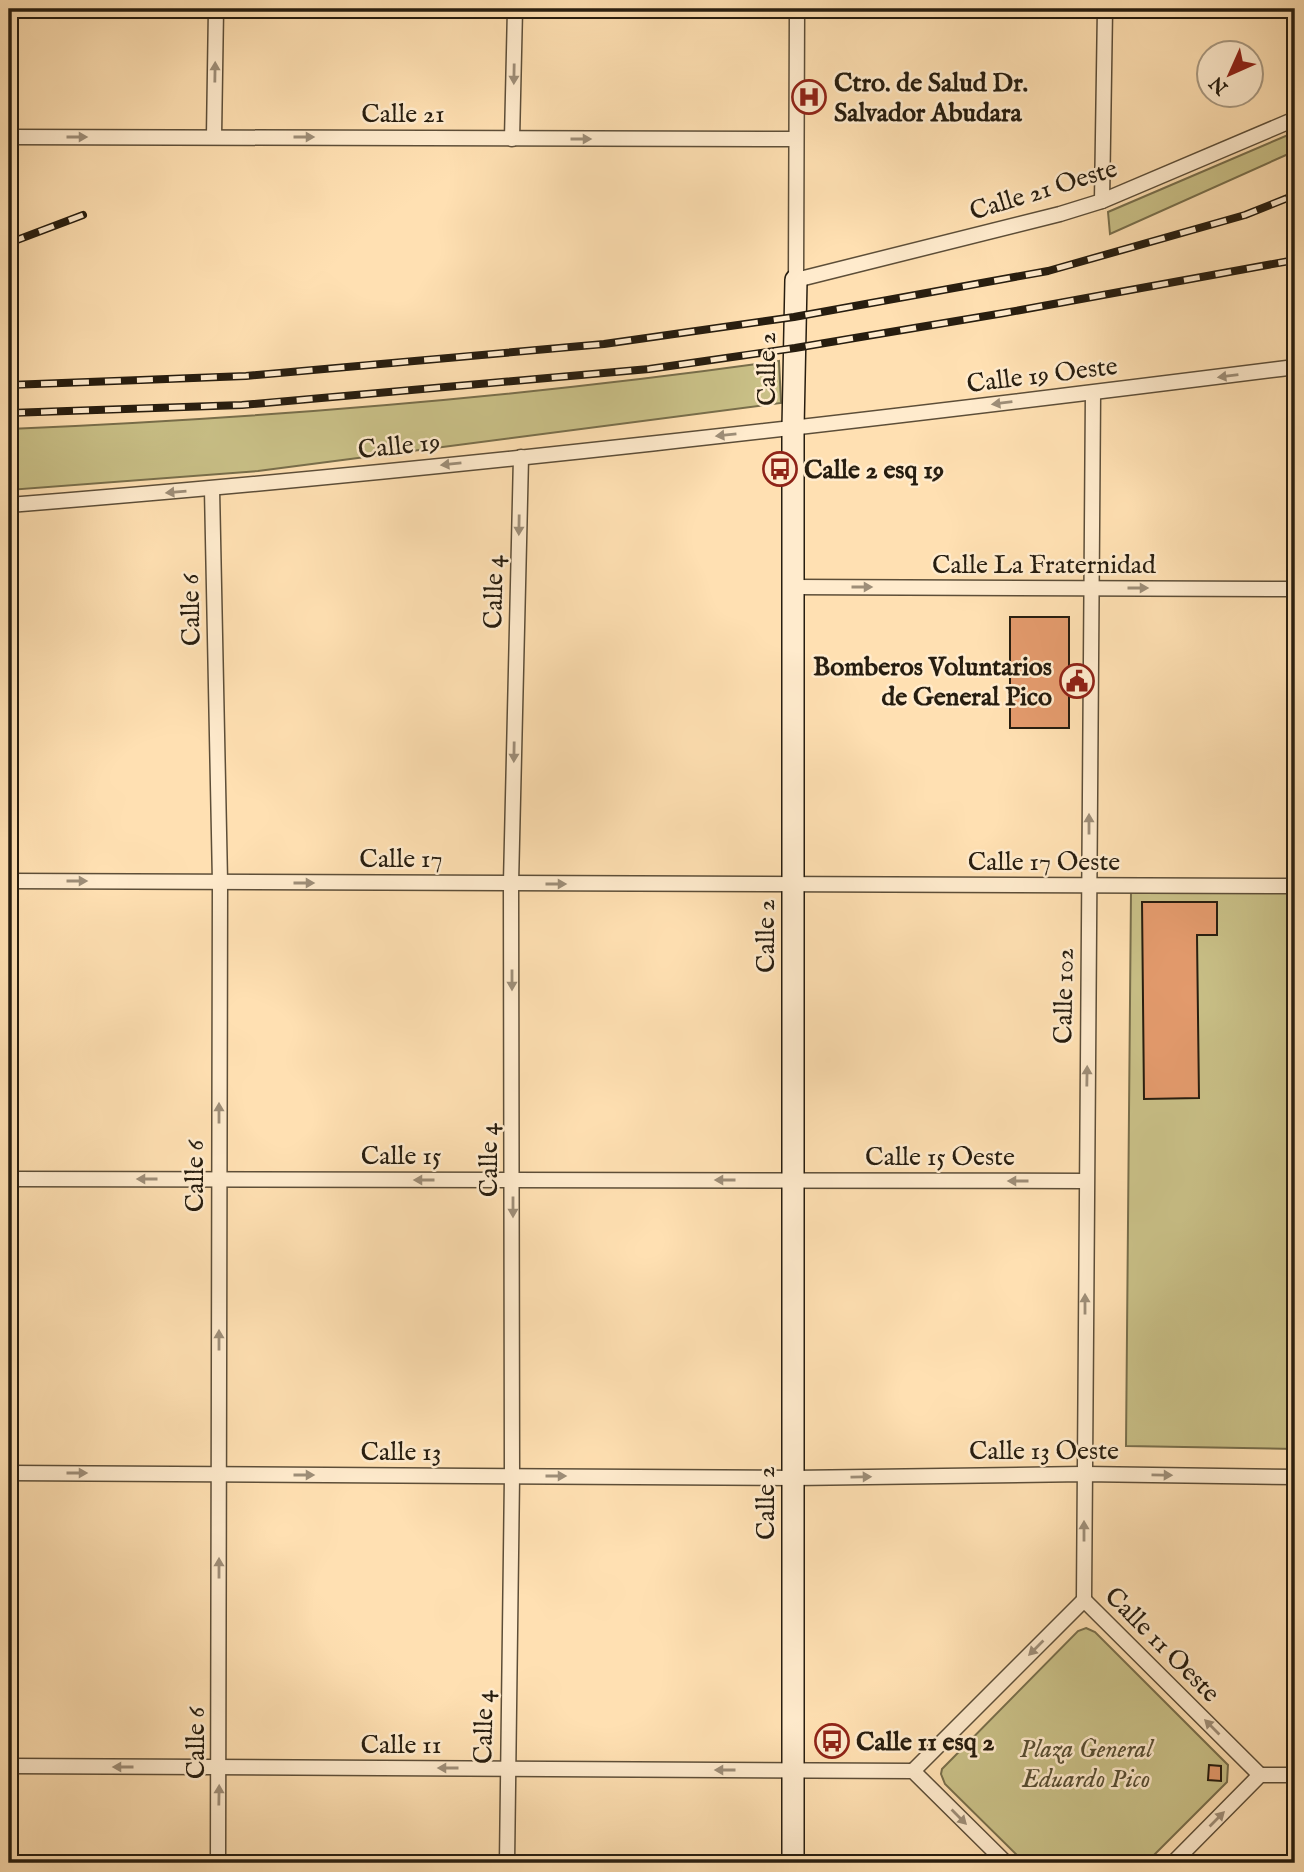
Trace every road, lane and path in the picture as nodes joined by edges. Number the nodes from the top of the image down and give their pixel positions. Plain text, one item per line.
1 (216, 9) edge
2 (515, 9) edge
3 (797, 9) edge
4 (1105, 9) edge
5 (1295, 119) edge
6 (214, 136) junction
7 (9, 137) edge
8 (512, 139) junction
9 (796, 139) junction
10 (1102, 201) junction
11 (796, 280) junction
12 (1295, 367) edge
13 (1093, 393) junction
14 (793, 428) junction
15 (521, 457) junction
16 (212, 489) junction
17 (9, 505) edge
18 (793, 587) junction
19 (1091, 588) junction
20 (1295, 589) edge
21 (9, 881) edge
22 (220, 882) junction
23 (511, 883) junction
24 (793, 884) junction
25 (1089, 886) junction
26 (1295, 886) edge
27 (9, 1179) edge
28 (218, 1179) junction
29 (513, 1180) junction
30 (793, 1181) junction
31 (1086, 1181) junction
32 (9, 1473) edge
33 (220, 1474) junction
34 (1084, 1474) junction
35 (512, 1476) junction
36 (1295, 1477) edge
37 (793, 1478) junction
38 (1084, 1600) junction
39 (9, 1766) edge
40 (219, 1767) junction
41 (507, 1769) junction
42 (793, 1770) junction
43 (913, 1771) junction
44 (1261, 1775) junction
45 (1295, 1775) edge
46 (218, 1863) edge
47 (508, 1863) edge
48 (793, 1863) edge
49 (1006, 1863) edge
50 (1173, 1863) edge

6 -> 1 street
2 -> 8 street
3 - 9 street, Calle 2
4 - 10 street
5 - 10 street, Calle 21 Oeste
7 -> 6 street, Calle 21
6 -> 8 street, Calle 21
8 -> 9 street, Calle 21
9 - 11 street, Calle 2
10 - 11 street, Calle 21 Oeste
11 - 14 street, Calle 2
12 -> 13 street, Calle 19 Oeste
13 -> 14 street, Calle 19 Oeste
13 - 19 street, Calle 102
14 -> 15 street, Calle 19
14 - 18 street, Calle 2
15 -> 16 street, Calle 19
15 -> 23 street, Calle 4
16 -> 17 street, Calle 19
16 - 22 street, Calle 6
18 -> 19 street, Calle La Fraternidad
18 - 24 street, Calle 2
19 -> 20 street, Calle La Fraternidad
25 -> 19 street, Calle 102
21 -> 22 street, Calle 17
22 -> 23 street, Calle 17
28 -> 22 street, Calle 6
23 -> 24 street, Calle 17
23 -> 29 street, Calle 4
24 - 25 street, Calle 17 Oeste
24 - 30 street, Calle 2
25 - 26 street, Calle 17 Oeste
31 -> 25 street, Calle 102
28 -> 27 street, Calle 15
29 -> 28 street, Calle 15
33 -> 28 street, Calle 6
30 -> 29 street, Calle 15
29 -> 35 street, Calle 4
31 -> 30 street, Calle 15 Oeste
30 - 37 street, Calle 2
34 -> 31 street, Calle 102
32 -> 33 street, Calle 13
33 -> 35 street, Calle 13
40 -> 33 street, Calle 6
34 -> 36 street, Calle 13 Oeste
37 -> 34 street, Calle 13 Oeste
38 -> 34 street, Calle 102
35 -> 37 street, Calle 13
35 - 41 street, Calle 4
37 - 42 street, Calle 2
38 -> 43 street, Calle 11 Oeste
44 -> 38 street, Calle 11 Oeste
40 -> 39 street, Calle 11
41 -> 40 street, Calle 11
46 -> 40 street, Calle 6
42 -> 41 street, Calle 11
41 - 47 street, Calle 4
42 - 43 street
42 - 48 street, Calle 2
43 -> 49 street
44 - 45 street
50 -> 44 street

